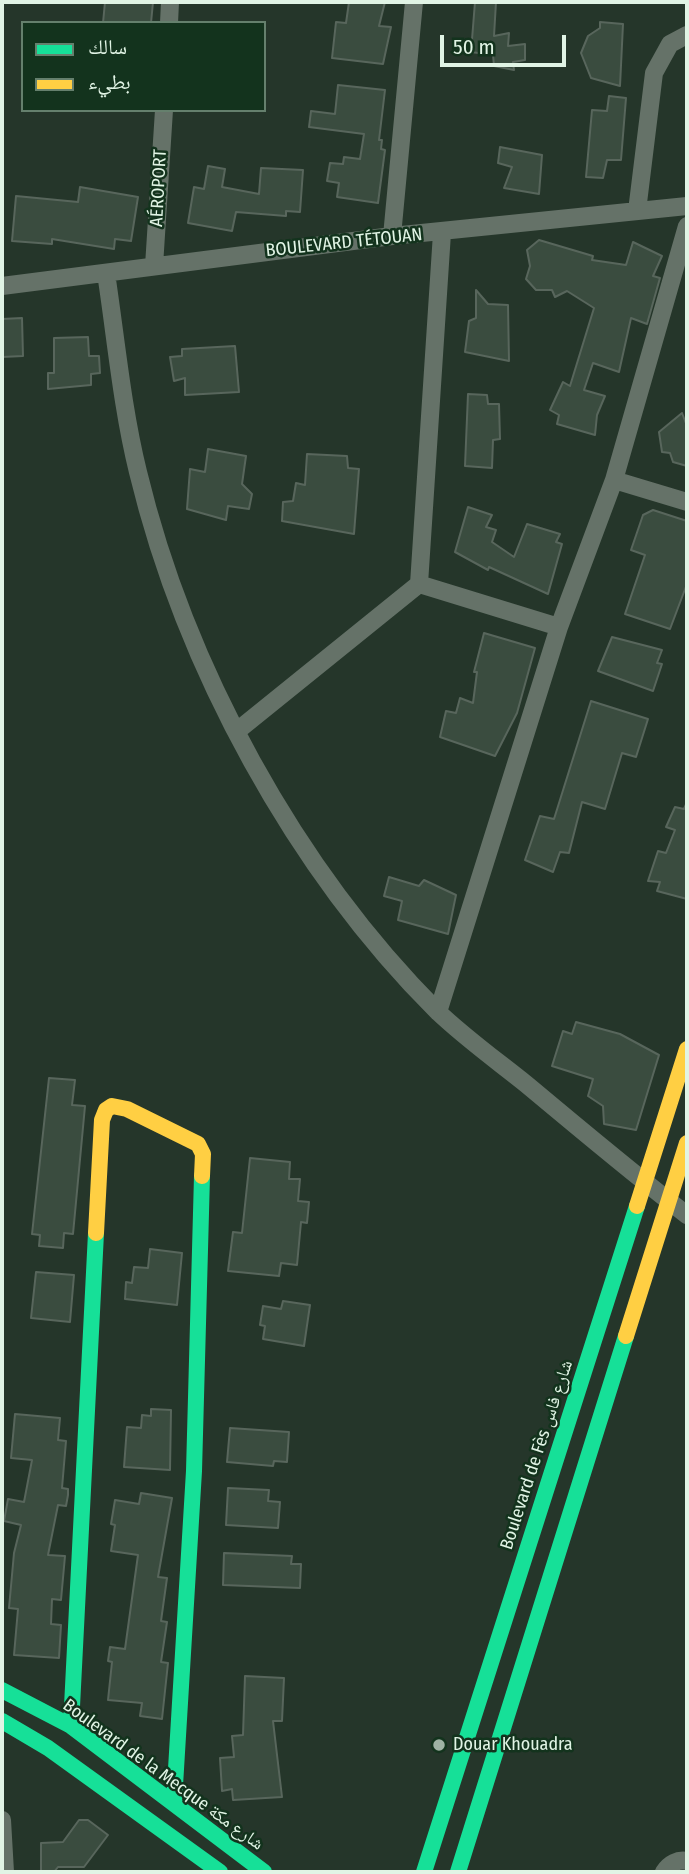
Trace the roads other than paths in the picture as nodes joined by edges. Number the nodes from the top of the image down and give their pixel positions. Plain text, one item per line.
1 (170, 2) edge
2 (414, 2) edge
3 (169, 21) edge
4 (687, 35) edge
5 (164, 112) edge
6 (687, 206) edge
7 (637, 211) junction
8 (687, 226) edge
9 (442, 233) junction
10 (392, 236) junction
11 (155, 266) junction
12 (106, 273) junction
13 (2, 286) edge
14 (614, 480) junction
15 (687, 502) edge
16 (419, 584) junction
17 (559, 627) junction
18 (237, 731) junction
19 (438, 1012) junction
20 (687, 1049) edge
21 (687, 1143) edge
22 (645, 1181) junction
23 (669, 1201) junction
24 (687, 1215) edge
25 (2, 1690) edge
26 (2, 1721) edge
27 (71, 1726) junction
28 (174, 1802) junction
29 (2, 1819) edge
30 (687, 1861) edge
31 (5, 1872) edge
32 (220, 1872) edge
33 (264, 1872) edge
34 (424, 1872) edge
35 (458, 1872) edge
36 (664, 1872) edge

1 - 3 street
2 - 10 street
4 - 7 street
5 - 11 street, AÉROPORT
6 - 7 street, BOULEVARD TÉTOUAN
7 - 9 street, BOULEVARD TÉTOUAN
8 - 14 street
9 - 10 street, BOULEVARD TÉTOUAN
9 - 16 street
10 - 11 street, BOULEVARD TÉTOUAN
11 - 12 street, BOULEVARD TÉTOUAN
12 - 13 street, BOULEVARD TÉTOUAN
12 - 18 street
14 - 15 street
14 - 17 street
16 - 17 street
16 - 18 street
17 - 19 street
18 - 19 street
19 - 22 street
20 - 22 main road, Boulevard de Fès شارع فاس
21 - 23 main road
22 - 23 street
22 - 34 main road, Boulevard de Fès شارع فاس
23 - 24 street
23 - 35 main road
25 - 27 main road, Boulevard de la Mecque شارع مكة
26 - 32 main road
27 - 28 main road, Boulevard de la Mecque شارع مكة
27 - 28 main road
28 - 33 main road, Boulevard de la Mecque شارع مكة
29 - 31 street
30 - 36 street

